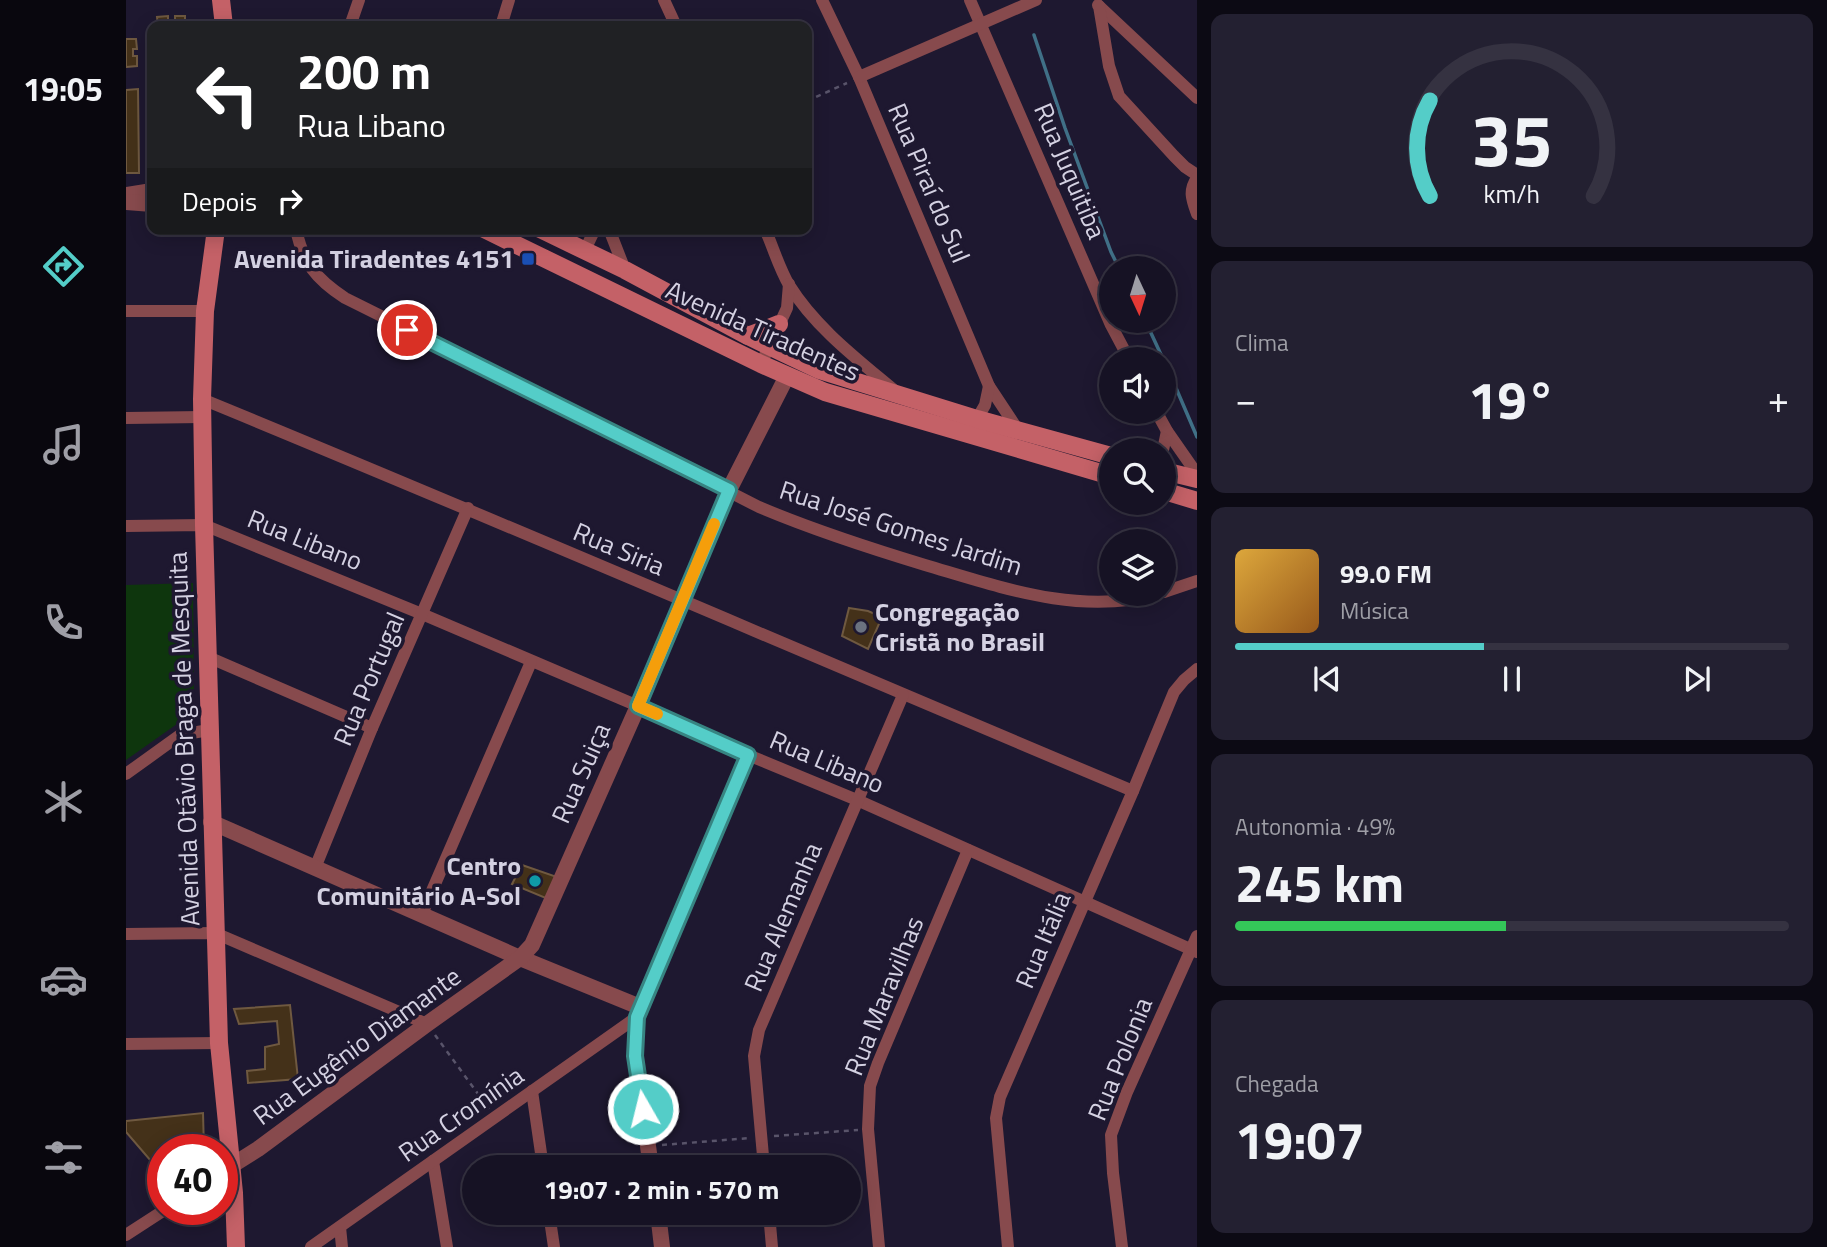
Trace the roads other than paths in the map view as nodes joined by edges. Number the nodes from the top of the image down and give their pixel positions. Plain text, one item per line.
1 (221, 0) edge
2 (359, 0) edge
3 (509, 0) edge
4 (664, 0) edge
5 (822, 0) edge
6 (970, 0) edge
7 (1036, 0) edge
8 (1096, 3) edge
9 (223, 21) edge
10 (352, 21) edge
11 (505, 21) edge
12 (674, 21) edge
13 (982, 23) junction
14 (859, 77) junction
15 (1197, 99) edge
16 (1197, 176) edge
17 (147, 192) edge
18 (126, 195) edge
19 (126, 202) edge
20 (147, 204) edge
21 (1197, 214) edge
22 (214, 235) edge
23 (297, 235) edge
24 (496, 235) edge
25 (553, 235) edge
26 (591, 235) edge
27 (611, 235) edge
28 (768, 235) edge
29 (584, 250) junction
30 (625, 270) junction
31 (789, 284) junction
32 (126, 311) edge
33 (205, 312) junction
34 (779, 324) junction
35 (748, 336) junction
36 (769, 346) junction
37 (1123, 347) edge
38 (761, 364) junction
39 (787, 376) junction
40 (989, 386) junction
41 (900, 394) junction
42 (202, 399) junction
43 (126, 418) edge
44 (203, 418) junction
45 (977, 419) junction
46 (1163, 424) edge
47 (1018, 430) junction
48 (1167, 431) junction
49 (1166, 438) edge
50 (1099, 453) edge
51 (1099, 472) edge
52 (1176, 473) edge
53 (1197, 477) edge
54 (729, 490) junction
55 (1176, 495) edge
56 (1196, 502) edge
57 (468, 508) junction
58 (204, 525) junction
59 (126, 526) edge
60 (1197, 581) edge
61 (1176, 588) edge
62 (682, 601) junction
63 (1099, 602) edge
64 (422, 614) junction
65 (208, 657) junction
66 (531, 662) junction
67 (1197, 669) edge
68 (903, 695) junction
69 (638, 706) junction
70 (372, 729) junction
71 (209, 730) junction
72 (748, 755) junction
73 (126, 774) edge
74 (1133, 791) junction
75 (857, 800) junction
76 (211, 822) junction
77 (968, 850) junction
78 (315, 868) junction
79 (1084, 902) junction
80 (422, 914) junction
81 (215, 933) junction
82 (126, 934) edge
83 (1197, 936) edge
84 (1194, 951) edge
85 (520, 958) junction
86 (638, 1012) junction
87 (427, 1024) junction
88 (219, 1043) junction
89 (126, 1044) edge
90 (532, 1091) junction
91 (225, 1134) edge
92 (540, 1155) edge
93 (650, 1155) edge
94 (763, 1155) edge
95 (433, 1161) junction
96 (238, 1162) edge
97 (147, 1221) edge
98 (233, 1225) edge
99 (551, 1225) edge
100 (659, 1225) edge
101 (770, 1225) edge
102 (340, 1227) junction
103 (126, 1235) edge
104 (236, 1247) edge
105 (311, 1247) edge
106 (342, 1247) edge
107 (447, 1247) edge
108 (554, 1247) edge
109 (662, 1247) edge
110 (772, 1247) edge
111 (879, 1247) edge
112 (1008, 1247) edge
113 (1122, 1247) edge

1 - 9 main road
2 - 10 street
3 - 11 street
4 - 12 street
5 - 14 street, Rua Piraí do Sul
6 - 13 street, Rua Juquitiba
7 - 13 street
8 - 15 street
8 - 16 street
13 - 14 street
13 - 37 street, Rua Juquitiba
14 - 40 street, Rua Piraí do Sul
16 - 21 street
17 - 18 street
19 - 20 street
22 - 33 main road, Avenida Otávio Braga de Mesquita
23 - 54 street, Rua José Gomes Jardim
24 - 38 main road, Avenida Tiradentes
25 - 29 main road, Avenida Tiradentes
26 - 29 street
27 - 30 street
28 - 31 street
29 - 30 main road, Avenida Tiradentes
30 - 35 main road, Avenida Tiradentes
31 - 34 street
31 - 41 street
32 - 33 street
33 - 42 main road, Avenida Otávio Braga de Mesquita
34 - 35 main road
34 - 36 street
35 - 36 main road, Avenida Tiradentes
36 - 38 street
36 - 41 main road, Avenida Tiradentes
38 - 39 main road, Avenida Tiradentes
39 - 51 main road, Avenida Tiradentes
39 - 54 street, Rua Suiça
40 - 45 street
40 - 47 street, Rua Piraí do Sul
41 - 45 main road, Avenida Tiradentes
42 - 44 main road, Avenida Otávio Braga de Mesquita
42 - 57 street, Rua Siria
43 - 44 street
44 - 58 main road, Avenida Otávio Braga de Mesquita
45 - 47 main road, Avenida Tiradentes
46 - 48 street
47 - 50 main road, Avenida Tiradentes
48 - 49 street
48 - 53 street
52 - 53 main road
54 - 62 street, Rua Suiça
54 - 63 street, Rua José Gomes Jardim
55 - 56 main road
57 - 62 street, Rua Siria
57 - 64 street, Rua Portugal
58 - 59 street
58 - 64 street, Rua Libano
58 - 65 main road, Avenida Otávio Braga de Mesquita
60 - 61 street, Rua José Gomes Jardim
62 - 68 street, Rua Siria
62 - 69 street, Rua Suiça
64 - 66 street, Rua Libano
64 - 70 street, Rua Portugal
65 - 70 street
65 - 71 main road, Avenida Otávio Braga de Mesquita
66 - 69 street, Rua Libano
66 - 80 street
67 - 74 street, Rua Itália
68 - 74 street, Rua Siria
68 - 75 street, Rua Alemanha
69 - 72 street, Rua Libano
69 - 85 street, Rua Suiça
70 - 78 street, Rua Portugal
71 - 73 street
71 - 76 main road, Avenida Otávio Braga de Mesquita
72 - 75 street, Rua Libano
72 - 86 street
74 - 79 street, Rua Itália
75 - 77 street, Rua Libano
75 - 94 street, Rua Alemanha
76 - 78 street
76 - 81 main road, Avenida Otávio Braga de Mesquita
77 - 79 street, Rua Libano
77 - 111 street, Rua Maravilhas
78 - 80 street
79 - 84 street, Rua Libano
79 - 112 street, Rua Itália
80 - 85 street
81 - 82 street
81 - 87 street
81 - 88 main road, Avenida Otávio Braga de Mesquita
83 - 84 street, Rua Polonia
84 - 113 street, Rua Polonia
85 - 86 street
85 - 87 street, Rua Eugênio Diamante
86 - 90 street, Rua Cromínia
86 - 93 street
87 - 96 street, Rua Eugênio Diamante
88 - 89 street
88 - 91 main road, Avenida Otávio Braga de Mesquita
90 - 92 street
90 - 95 street, Rua Cromínia
95 - 102 street, Rua Cromínia
95 - 107 street
97 - 103 street
98 - 104 main road, Avenida Otávio Braga de Mesquita
99 - 108 street
100 - 109 street
101 - 110 street
102 - 105 street, Rua Cromínia
102 - 106 street

